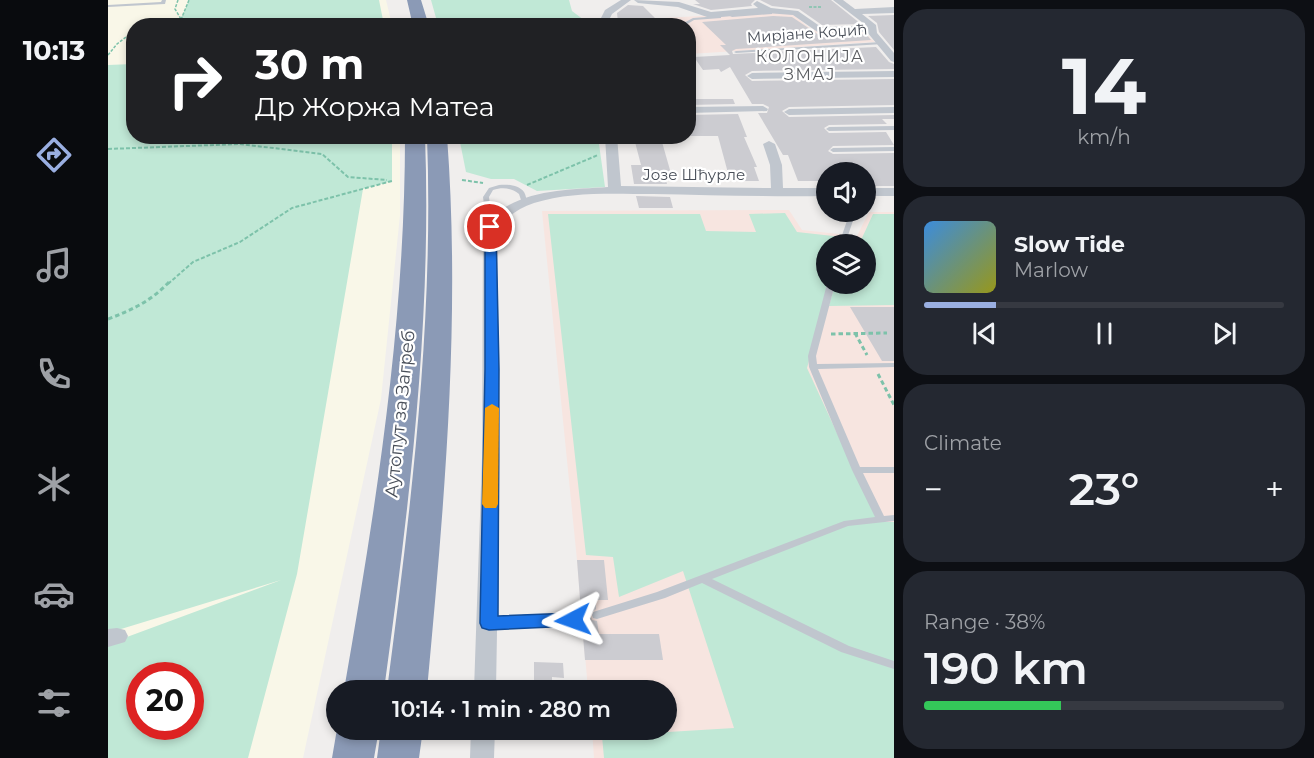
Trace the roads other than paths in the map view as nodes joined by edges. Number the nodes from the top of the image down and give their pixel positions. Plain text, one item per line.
1 (164, 0) edge
2 (414, 0) edge
3 (627, 0) edge
4 (638, 0) edge
5 (752, 0) edge
6 (837, 0) edge
7 (108, 6) edge
8 (894, 10) edge
9 (768, 12) junction
10 (853, 12) junction
11 (419, 18) edge
12 (605, 18) edge
13 (696, 20) edge
14 (876, 37) junction
15 (894, 37) edge
16 (736, 52) dead end
17 (894, 59) edge
18 (894, 74) edge
19 (752, 76) dead end
20 (696, 110) edge
21 (894, 110) edge
22 (764, 112) dead end
23 (789, 112) dead end
24 (894, 128) edge
25 (829, 129) dead end
26 (415, 144) edge
27 (437, 144) edge
28 (611, 144) edge
29 (769, 144) dead end
30 (894, 149) edge
31 (833, 150) dead end
32 (492, 189) joint
33 (615, 190) junction
34 (777, 192) junction
35 (816, 192) edge
36 (876, 192) edge
37 (894, 192) edge
38 (524, 202) junction
39 (490, 227) junction
40 (828, 294) edge
41 (894, 365) edge
42 (813, 367) junction
43 (857, 470) junction
44 (894, 470) edge
45 (880, 518) junction
46 (894, 518) edge
47 (703, 579) junction
48 (597, 615) dead end
49 (582, 618) dead end
50 (489, 623) junction
51 (894, 665) edge
52 (366, 680) edge
53 (408, 680) edge
54 (486, 680) edge
55 (356, 740) edge
56 (400, 740) edge
57 (483, 740) edge
58 (353, 758) edge
59 (398, 758) edge
60 (482, 758) edge

1 - 7 lane
2 - 11 highway
3 - 12 street
4 - 9 street
5 - 9 street
6 - 10 street, Мирјане Коџић
8 - 10 street
9 - 13 lane
9 - 14 street
10 - 14 street, Мирјане Коџић
14 - 15 street
14 - 16 lane, Мирјане Коџић
14 - 17 street, Мирјане Коџић
18 - 19 street
20 - 22 street
21 - 23 street
24 - 25 lane
26 - 52 highway, Аутопут за Загреб
27 - 53 highway, Аутопут за Загреб
28 - 33 street
29 - 34 street
30 - 31 lane
32 - 38 lane
32 - 39 lane
33 - 34 street, Јозе Шћурле
33 - 38 street, Јозе Шћурле
34 - 35 street, Јозе Шћурле
36 - 37 street
38 - 39 street
39 - 50 street
40 - 42 lane
41 - 42 lane
42 - 43 lane
43 - 44 lane
43 - 45 lane
45 - 46 lane
45 - 47 lane
47 - 48 lane
47 - 51 lane
49 - 50 lane
50 - 54 street
55 - 58 highway
56 - 59 highway
57 - 60 street

